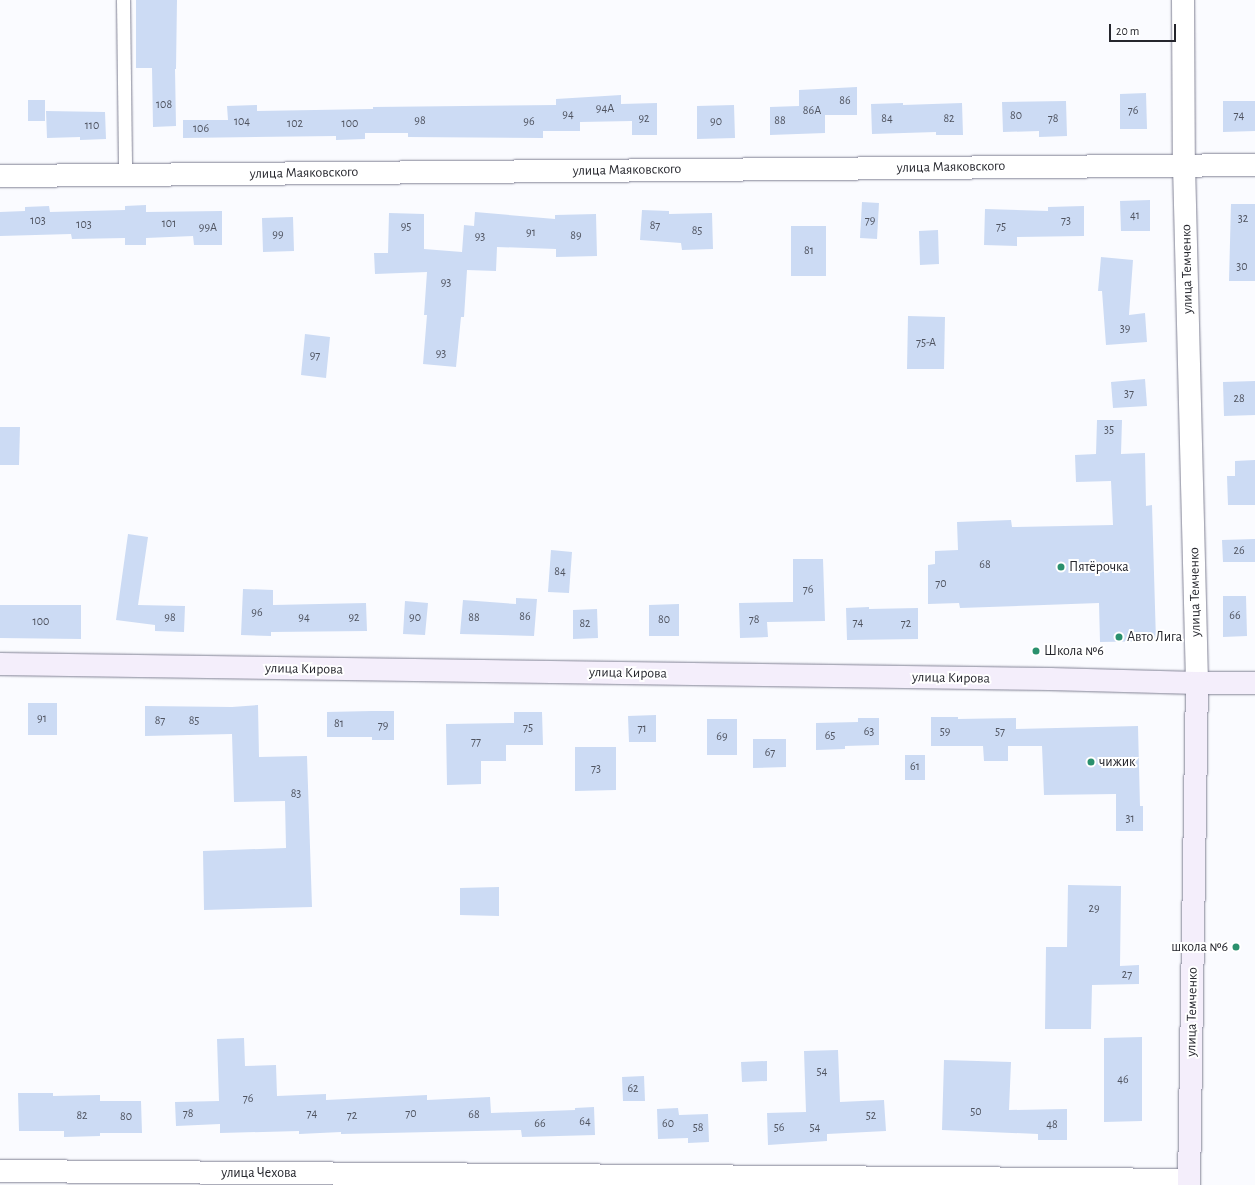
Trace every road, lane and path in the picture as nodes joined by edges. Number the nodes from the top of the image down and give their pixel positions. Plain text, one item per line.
1 (123, 0) edge
2 (1183, 0) edge
3 (1184, 165) junction
4 (1255, 165) edge
5 (125, 175) junction
6 (0, 176) edge
7 (0, 664) edge
8 (1255, 682) edge
9 (1197, 684) junction
10 (0, 1171) edge
11 (1189, 1182) edge

1 - 5 lane
2 - 3 street, улица Темченко
3 - 4 street, улица Маяковского
3 - 5 street, улица Маяковского
3 - 9 street, улица Темченко
5 - 6 street, улица Маяковского
7 - 9 main road, улица Кирова
8 - 9 main road, улица Кирова
9 - 11 main road, улица Темченко
10 - 11 street, улица Чехова

